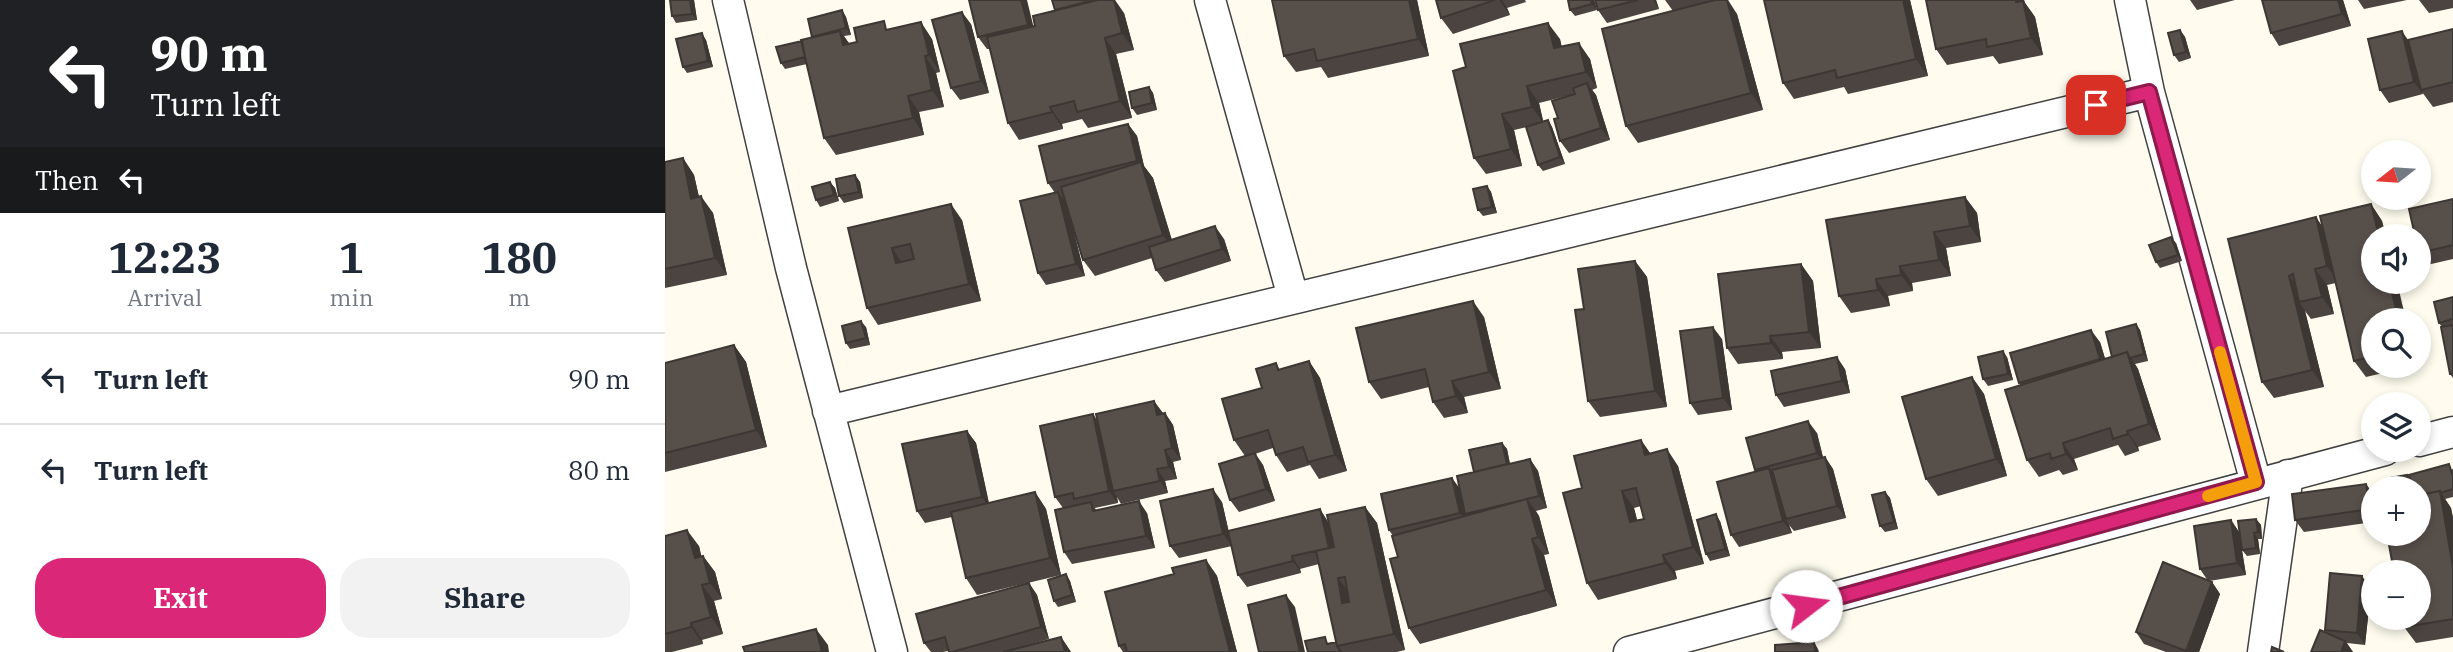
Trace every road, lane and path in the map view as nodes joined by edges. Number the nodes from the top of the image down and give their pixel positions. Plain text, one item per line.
1 (728, 0) edge
2 (1210, 0) edge
3 (2130, 0) edge
4 (2149, 92) junction
5 (1293, 298) junction
6 (828, 411) junction
7 (2453, 432) edge
8 (2431, 438) edge
9 (2361, 456) edge
10 (2288, 475) junction
11 (2256, 482) junction
12 (892, 652) edge
13 (1629, 652) edge
14 (2263, 652) edge

1 - 6 street
2 - 5 street
3 - 4 street
4 - 5 street
4 - 11 street
5 - 6 street
6 - 12 street
7 - 8 street
9 - 10 street
10 - 11 street
10 - 14 street
11 - 13 street

